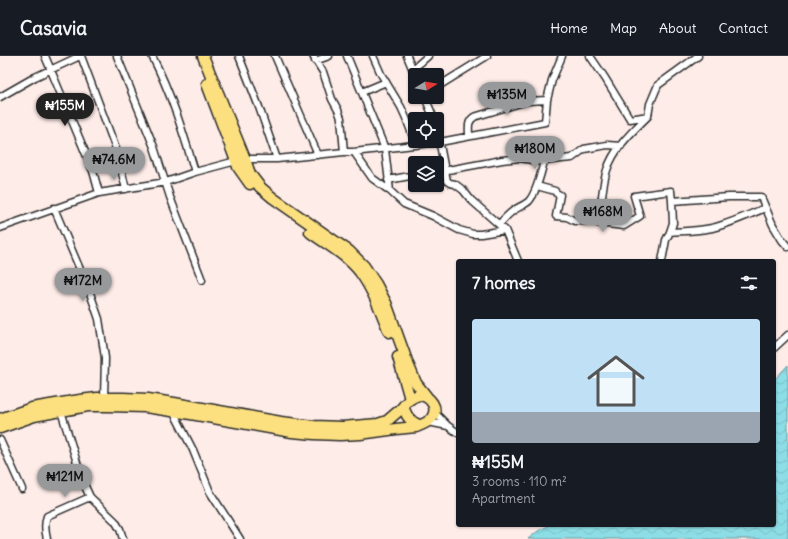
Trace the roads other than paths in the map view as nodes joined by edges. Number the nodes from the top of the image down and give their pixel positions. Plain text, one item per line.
1 (45, 56) edge
2 (81, 56) edge
3 (118, 56) edge
4 (152, 56) edge
5 (196, 56) edge
6 (203, 56) edge
7 (239, 56) edge
8 (276, 56) edge
9 (330, 56) edge
10 (347, 56) edge
11 (373, 56) edge
12 (407, 56) edge
13 (428, 56) edge
14 (487, 56) edge
15 (562, 56) edge
16 (590, 56) edge
17 (698, 56) edge
18 (314, 58) edge
19 (412, 68) edge
20 (418, 68) edge
21 (50, 70) junction
22 (386, 82) junction
23 (444, 83) edge
24 (362, 92) junction
25 (0, 97) edge
26 (547, 100) junction
27 (648, 116) junction
28 (408, 125) edge
29 (469, 136) junction
30 (444, 141) edge
31 (408, 146) edge
32 (621, 146) junction
33 (441, 148) edge
34 (384, 149) junction
35 (344, 152) junction
36 (354, 152) junction
37 (318, 155) junction
38 (277, 159) junction
39 (241, 160) junction
40 (544, 162) junction
41 (445, 170) junction
42 (195, 172) junction
43 (408, 176) edge
44 (388, 180) junction
45 (166, 182) junction
46 (537, 186) junction
47 (126, 189) junction
48 (390, 191) junction
49 (99, 193) junction
50 (672, 201) junction
51 (54, 208) junction
52 (765, 208) junction
53 (599, 223) junction
54 (499, 224) junction
55 (0, 228) edge
56 (505, 230) junction
57 (670, 232) junction
58 (788, 248) edge
59 (517, 259) edge
60 (662, 259) edge
61 (202, 280) dead end
62 (788, 335) edge
63 (776, 346) edge
64 (427, 397) junction
65 (104, 398) junction
66 (410, 398) junction
67 (401, 410) junction
68 (61, 411) junction
69 (173, 411) junction
70 (434, 412) junction
71 (0, 419) edge
72 (428, 422) junction
73 (448, 426) junction
74 (416, 427) junction
75 (0, 428) edge
76 (456, 432) edge
77 (0, 440) edge
78 (22, 489) dead end
79 (90, 497) junction
80 (47, 539) edge
81 (124, 539) edge
82 (240, 539) edge

1 - 21 street
2 - 21 street
2 - 47 street
3 - 45 street
4 - 42 street
5 - 39 main road
6 - 39 main road
7 - 38 street
8 - 37 street
9 - 18 street
10 - 24 street
11 - 22 street
12 - 19 street
13 - 20 street
14 - 23 street
15 - 26 street
16 - 27 street
17 - 27 street
18 - 35 street
21 - 25 street
21 - 49 street
22 - 24 street
22 - 28 street
24 - 34 street
26 - 29 street
26 - 29 street
27 - 32 street
29 - 30 street
31 - 34 street
32 - 40 street
32 - 53 street
33 - 41 street
34 - 36 street
34 - 44 street
35 - 36 street
35 - 37 street
36 - 48 street
37 - 38 street
38 - 39 street
39 - 42 street
39 - 64 main road
39 - 66 main road
40 - 41 street
40 - 46 street
41 - 54 street
42 - 45 street
43 - 44 street
44 - 48 street
45 - 47 street
45 - 61 street
46 - 53 street
46 - 54 street
47 - 49 street
48 - 56 street
49 - 51 street
50 - 52 street
50 - 53 street
50 - 57 street
51 - 55 street
51 - 65 street
52 - 57 street
52 - 58 street
54 - 56 street
56 - 59 street
57 - 60 street
62 - 63 street
64 - 66 main road
64 - 70 main road
65 - 67 main road
65 - 71 main road
66 - 67 main road
67 - 74 main road
68 - 69 main road
68 - 75 main road
68 - 79 street
69 - 74 main road
69 - 82 street
70 - 72 main road
70 - 73 street
72 - 73 street
72 - 74 main road
73 - 76 street
77 - 78 street
79 - 80 street
79 - 81 street

